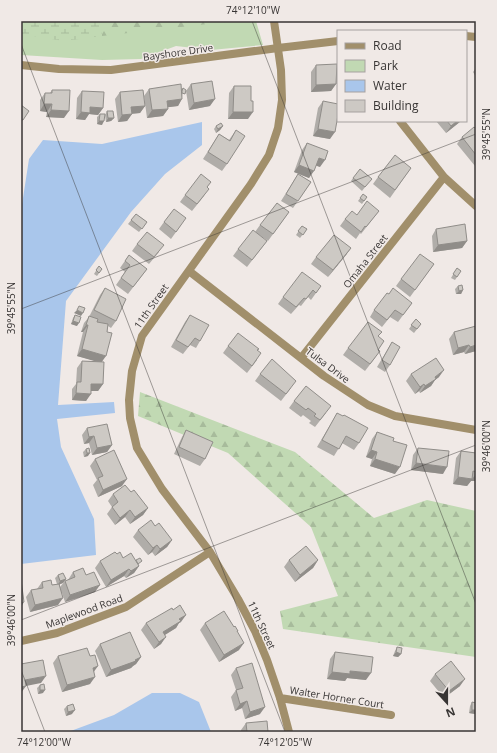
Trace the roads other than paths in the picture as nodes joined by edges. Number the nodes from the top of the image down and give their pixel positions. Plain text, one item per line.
1 (274, 21) edge
2 (337, 41) edge
3 (278, 48) junction
4 (21, 65) edge
5 (401, 122) edge
6 (444, 177) junction
7 (476, 206) edge
8 (189, 271) junction
9 (302, 358) junction
10 (476, 430) edge
11 (210, 552) junction
12 (21, 641) edge
13 (280, 698) junction
14 (391, 715) dead end
15 (289, 732) edge

1 - 3 street, 11th Street
2 - 3 street, Bayshore Drive
3 - 4 street, Bayshore Drive
3 - 8 street, 11th Street
5 - 6 street
6 - 7 street
6 - 9 street, Omaha Street
8 - 9 street, Tulsa Drive
8 - 11 street, 11th Street
9 - 10 street, Tulsa Drive
11 - 12 street, Maplewood Road
11 - 13 street, 11th Street
13 - 14 street, Walter Horner Court
13 - 15 street, 11th Street

